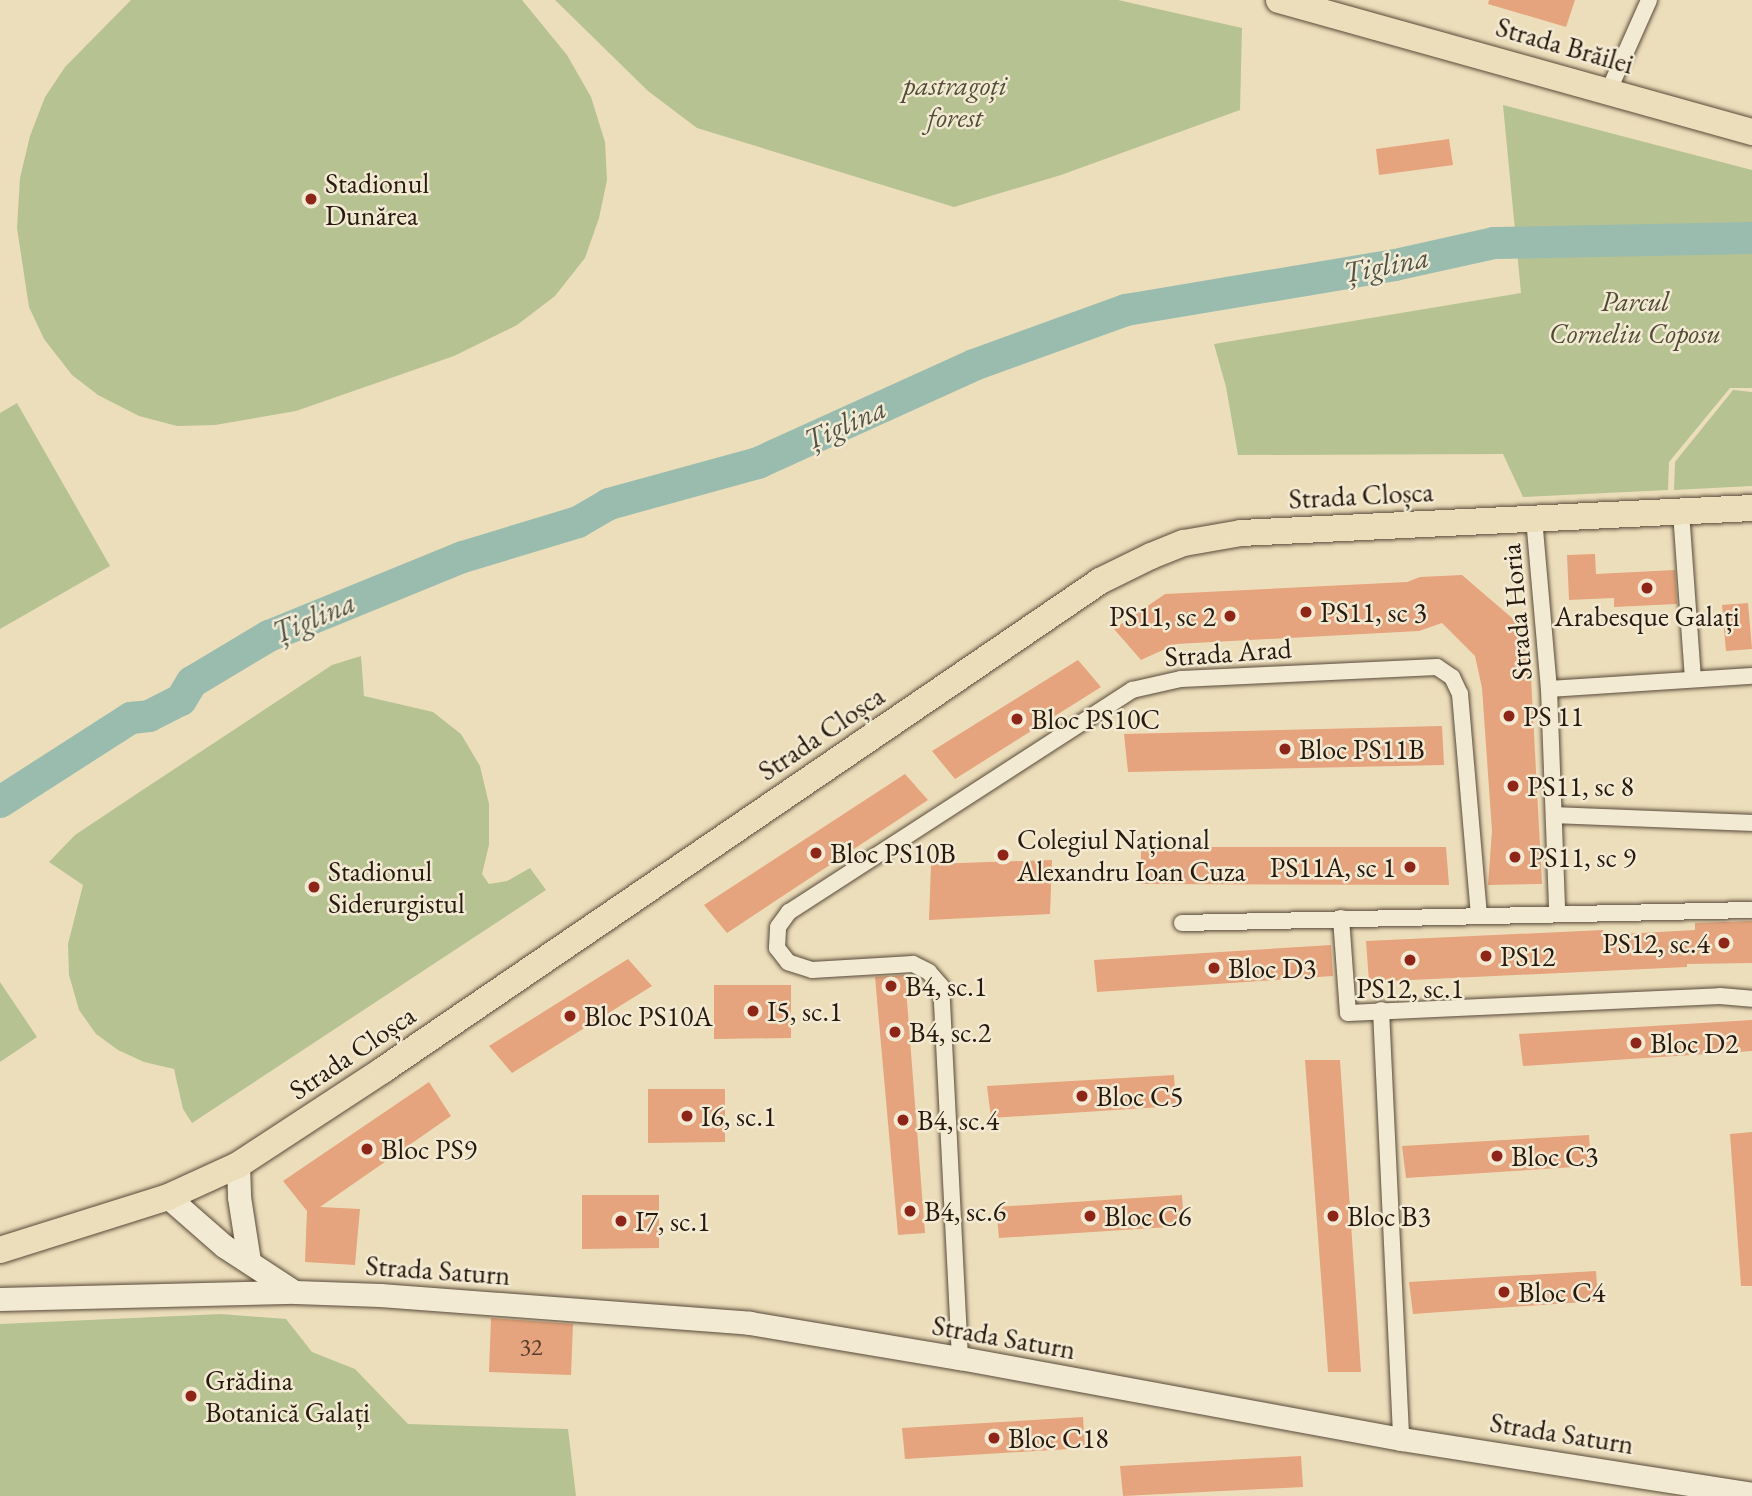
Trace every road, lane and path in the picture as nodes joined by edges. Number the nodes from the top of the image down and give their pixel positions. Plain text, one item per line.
1 (1279, 0) edge
2 (1649, 0) edge
3 (1609, 90) junction
4 (1752, 132) edge
5 (1752, 508) edge
6 (1681, 512) junction
7 (1534, 518) junction
8 (1752, 676) edge
9 (1693, 680) junction
10 (1549, 689) junction
11 (1555, 815) junction
12 (1752, 823) edge
13 (1752, 910) edge
14 (1557, 912) junction
15 (1479, 914) junction
16 (1341, 918) junction
17 (1182, 923) dead end
18 (1752, 999) edge
19 (1381, 1010) junction
20 (238, 1165) junction
21 (168, 1197) junction
22 (0, 1250) edge
23 (249, 1261) junction
24 (295, 1292) junction
25 (0, 1299) edge
26 (960, 1358) junction
27 (1401, 1439) junction
28 (1752, 1494) edge

1 - 3 main road, Strada Brăilei
2 - 3 street
3 - 4 main road, Strada Brăilei
5 - 6 main road, Strada Cloșca
6 - 7 main road, Strada Cloșca
6 - 9 street
7 - 10 street, Strada Horia
7 - 20 main road, Strada Cloșca
8 - 9 street
9 - 10 street
10 - 11 street, Strada Horia
11 - 12 street
11 - 14 street, Strada Horia
13 - 14 street
14 - 15 street
15 - 16 street
15 - 26 street, Strada Arad
16 - 17 street
16 - 19 street
18 - 19 street
19 - 27 street
20 - 21 main road, Strada Cloșca
20 - 23 street
21 - 22 main road, Strada Cloșca
21 - 23 street, Strada Saturn
23 - 24 street, Strada Saturn
24 - 25 street
24 - 26 street, Strada Saturn
26 - 27 street, Strada Saturn
27 - 28 street, Strada Saturn

